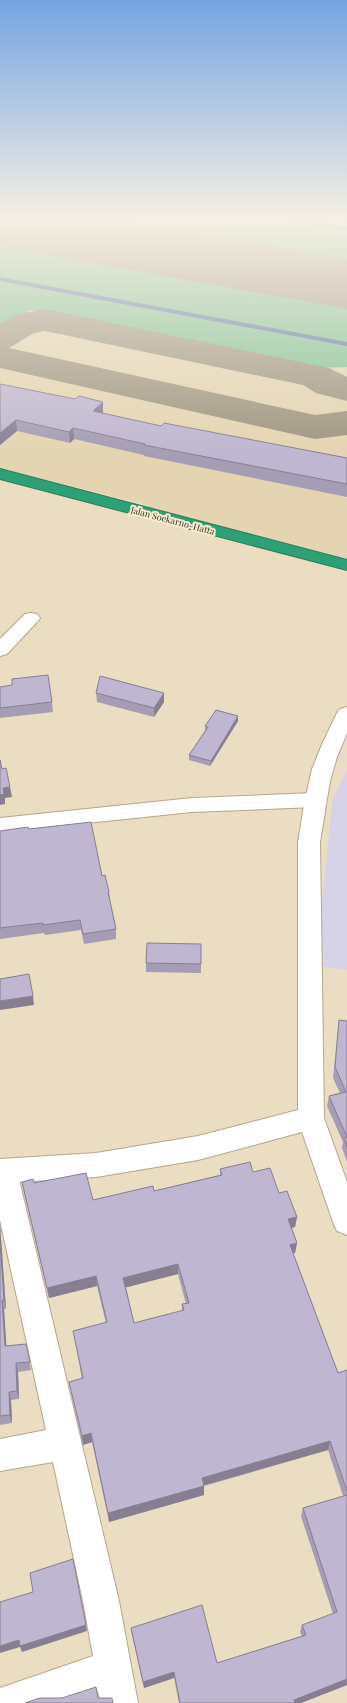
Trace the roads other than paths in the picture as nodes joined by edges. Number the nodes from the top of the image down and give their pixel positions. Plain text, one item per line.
1 (0, 474) edge
2 (0, 489) edge
3 (347, 566) edge
4 (347, 578) edge
5 (30, 618) dead end
6 (0, 650) edge
7 (347, 713) edge
8 (314, 800) junction
9 (0, 825) edge
10 (311, 1118) junction
11 (1, 1171) edge
12 (347, 1222) edge
13 (65, 1443) junction
14 (0, 1455) edge
15 (113, 1668) junction
16 (8, 1703) edge
17 (118, 1703) edge

1 - 3 highway, Jalan Soekarno-Hatta
2 - 4 highway, Jalan Soekarno-Hatta
5 - 6 street
7 - 8 street
8 - 9 street
8 - 10 street
10 - 11 street
10 - 12 street
11 - 13 street
13 - 14 street
13 - 15 street
15 - 16 street
15 - 17 street

